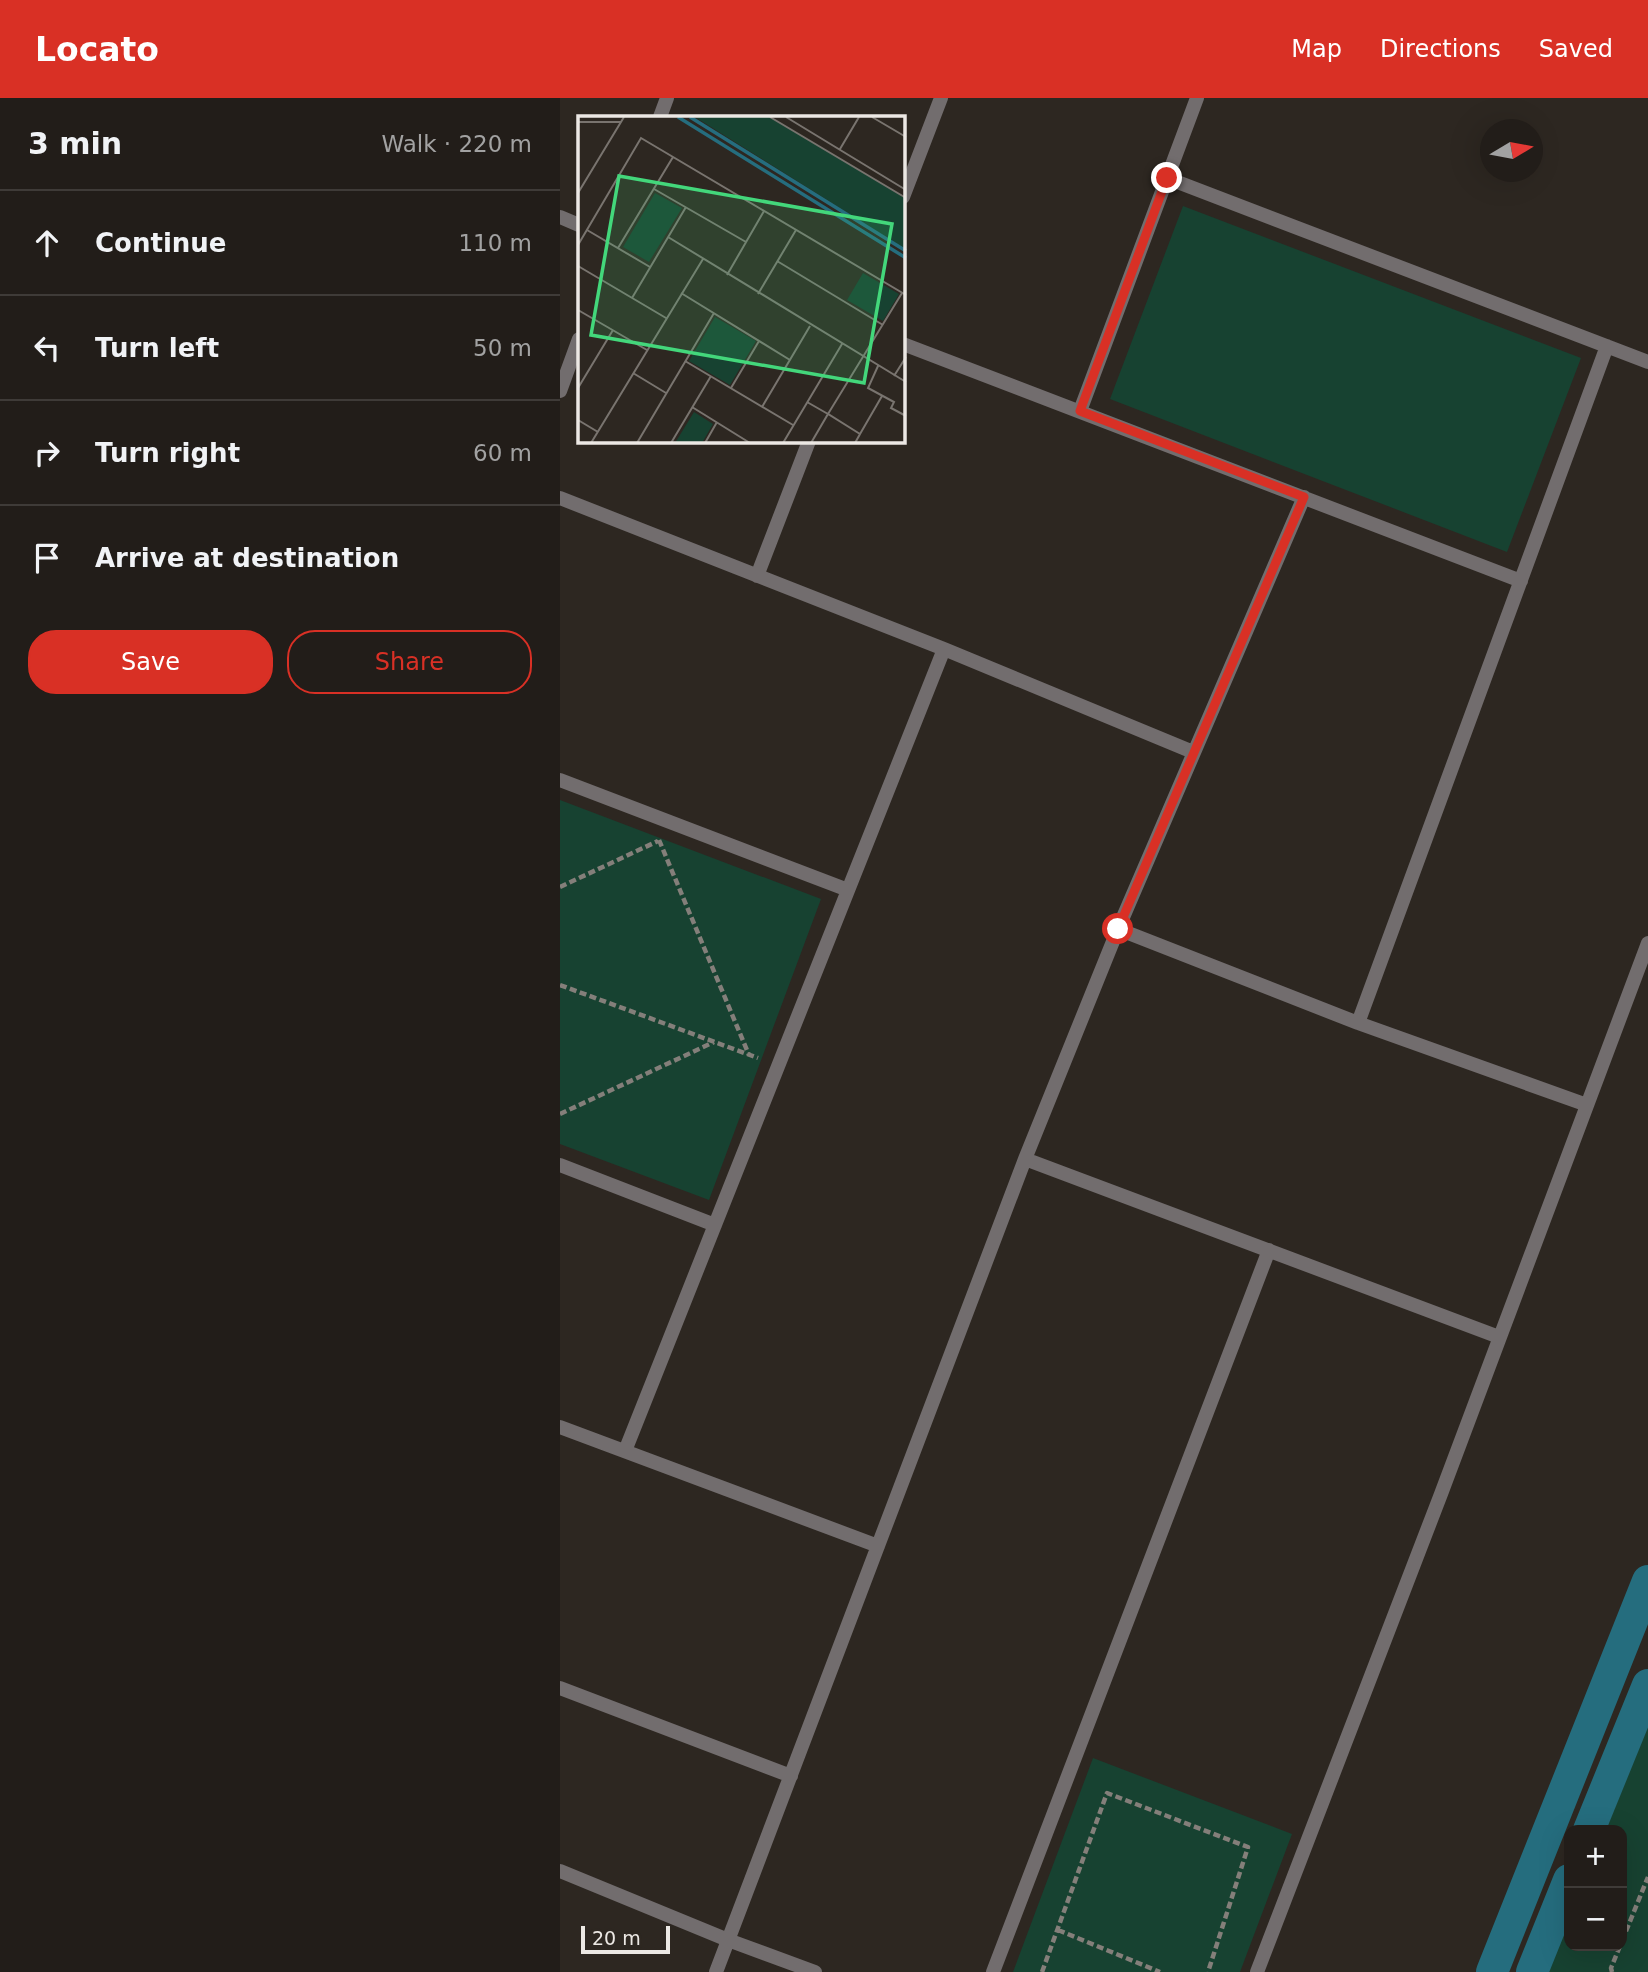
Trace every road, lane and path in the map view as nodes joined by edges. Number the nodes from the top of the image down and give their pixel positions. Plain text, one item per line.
1 (667, 98) edge
2 (941, 98) edge
3 (1198, 98) edge
4 (660, 116) edge
5 (1167, 178) junction
6 (905, 192) edge
7 (560, 217) edge
8 (578, 225) edge
9 (578, 342) edge
10 (905, 345) edge
11 (1607, 346) junction
12 (1648, 362) edge
13 (560, 391) edge
14 (1080, 411) junction
15 (808, 443) edge
16 (1304, 497) junction
17 (560, 498) edge
18 (757, 576) junction
19 (1521, 582) junction
20 (944, 649) junction
21 (1193, 752) junction
22 (560, 780) edge
23 (666, 820) junction
24 (659, 840) junction
25 (560, 887) edge
26 (848, 890) junction
27 (1118, 929) junction
28 (1648, 943) edge
29 (560, 985) edge
30 (1359, 1023) junction
31 (715, 1042) junction
32 (749, 1055) junction
33 (778, 1066) junction
34 (1587, 1105) junction
35 (560, 1114) edge
36 (1025, 1160) junction
37 (560, 1165) edge
38 (715, 1225) junction
39 (1269, 1250) junction
40 (1499, 1336) junction
41 (560, 1427) edge
42 (625, 1451) junction
43 (878, 1546) junction
44 (560, 1688) edge
45 (790, 1776) junction
46 (560, 1871) edge
47 (1648, 1877) edge
48 (1627, 1929) edge
49 (1058, 1930) junction
50 (728, 1940) junction
51 (1618, 1951) edge
52 (716, 1972) edge
53 (815, 1972) edge
54 (993, 1972) edge
55 (1041, 1972) edge
56 (1160, 1972) edge
57 (1208, 1972) edge
58 (1258, 1972) edge
59 (1612, 1972) edge

1 - 4 street
2 - 6 street
3 - 5 street
5 - 11 street
5 - 14 street
7 - 8 street
9 - 13 street
10 - 14 street
11 - 12 street
11 - 19 street
14 - 16 street
15 - 18 street
16 - 19 street
16 - 21 street
17 - 18 street
18 - 20 street
19 - 30 street
20 - 21 street
20 - 26 street
21 - 27 street
22 - 23 street
23 - 24 path
23 - 26 street
24 - 25 path
24 - 32 path
26 - 33 street
27 - 30 street
27 - 36 street
28 - 34 street
29 - 31 path
30 - 34 street
31 - 32 path
31 - 35 path
32 - 33 path
33 - 38 street
34 - 40 street
36 - 39 street
36 - 43 street
37 - 38 street
38 - 42 street
39 - 40 street
39 - 54 street
40 - 58 street
41 - 42 street
42 - 43 street
43 - 45 street
44 - 45 street
45 - 50 street
46 - 50 street
47 - 48 path
49 - 55 path
49 - 56 path
49 - 57 path
50 - 52 street
50 - 53 street
51 - 59 path

